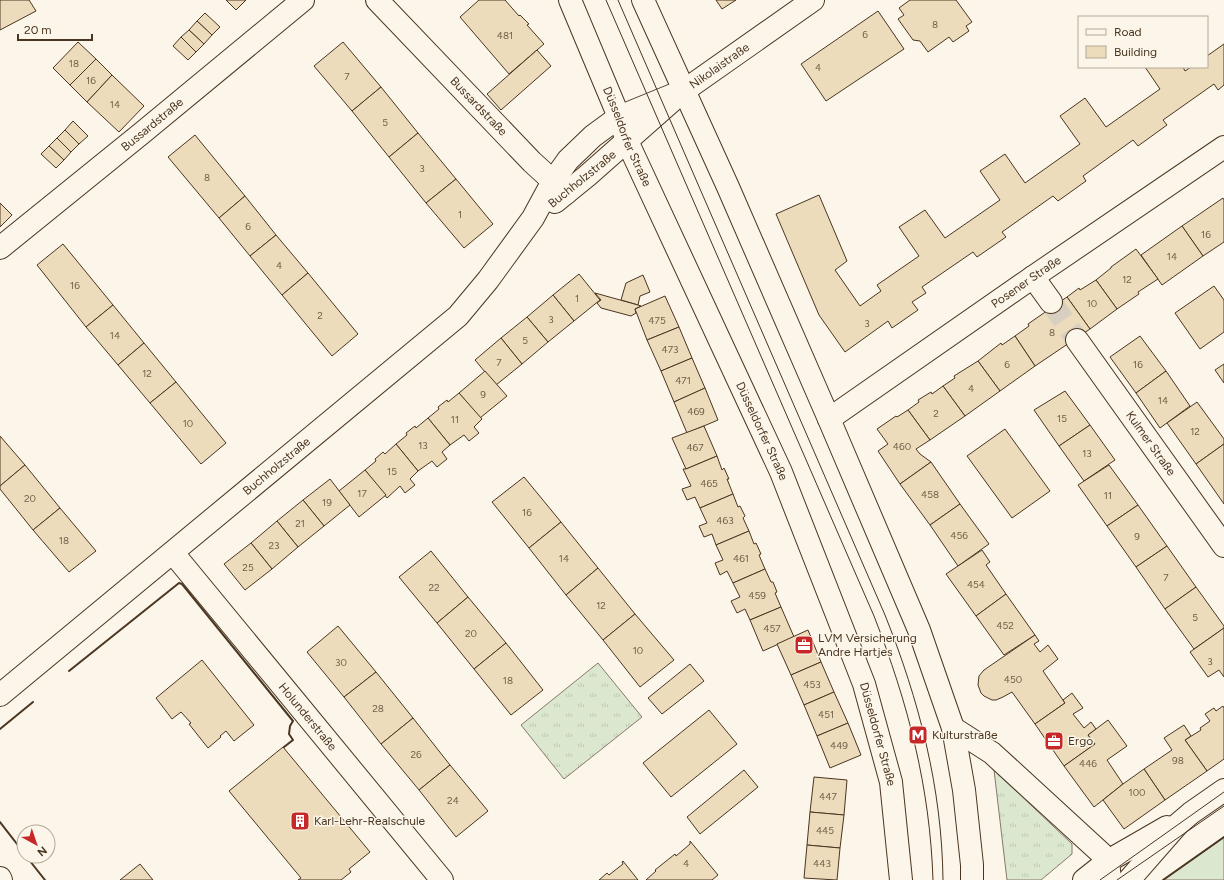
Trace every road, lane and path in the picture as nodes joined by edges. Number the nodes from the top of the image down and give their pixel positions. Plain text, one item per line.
1 (303, 0) edge
2 (377, 0) edge
3 (570, 0) edge
4 (643, 0) edge
5 (813, 0) edge
6 (685, 90) junction
7 (619, 117) junction
8 (627, 141) junction
9 (1224, 147) edge
10 (559, 187) junction
11 (0, 248) edge
12 (1033, 276) junction
13 (1051, 302) tunnel mouth
14 (1077, 340) tunnel mouth
15 (829, 419) junction
16 (1224, 546) edge
17 (173, 553) junction
18 (0, 696) edge
19 (953, 728) junction
20 (1224, 790) edge
21 (1184, 819) junction
22 (1109, 870) edge
23 (442, 880) edge
24 (901, 880) edge
25 (972, 880) edge
26 (1084, 880) edge
27 (1129, 880) edge

1 - 11 street, Bussardstraße
2 - 10 street, Bussardstraße
3 - 7 street, Düsseldorfer Straße
4 - 6 street
5 - 6 street, Nikolaistraße
6 - 7 street, Nikolaistraße
6 - 8 street, Buchholzstraße
6 - 15 street
7 - 8 street, Düsseldorfer Straße
7 - 10 street, Buchholzstraße
8 - 10 street, Buchholzstraße
8 - 24 street, Düsseldorfer Straße
9 - 12 street, Posener Straße
10 - 17 street, Buchholzstraße
12 - 13 street
12 - 15 street, Posener Straße
14 - 16 street, Kulmer Straße
15 - 19 street
17 - 18 street, Buchholzstraße
17 - 23 street, Holunderstraße
19 - 22 street
19 - 25 street
20 - 21 street
21 - 22 street
21 - 27 street
22 - 26 street

